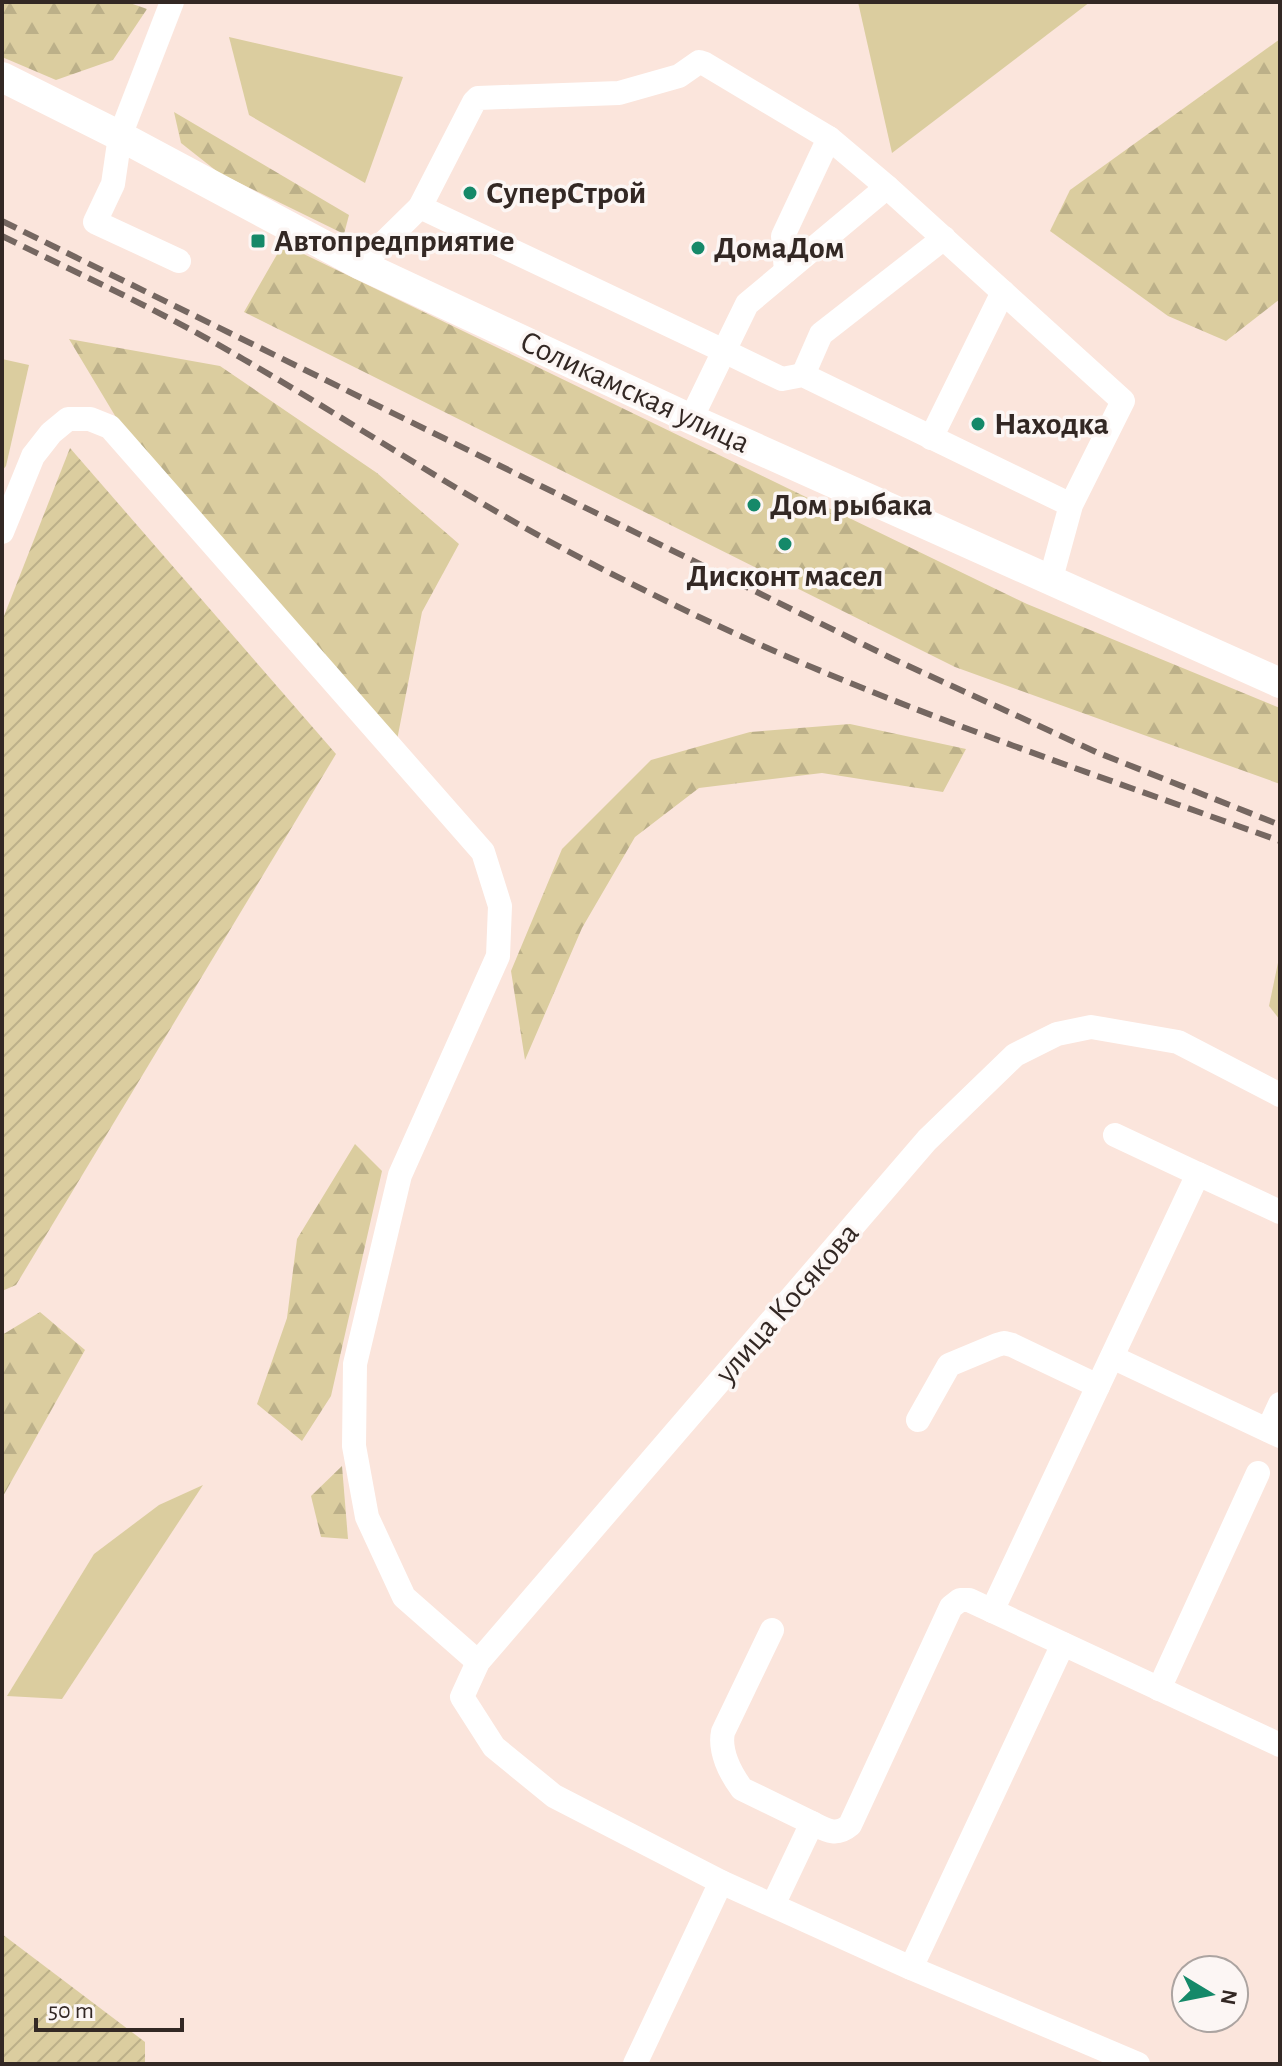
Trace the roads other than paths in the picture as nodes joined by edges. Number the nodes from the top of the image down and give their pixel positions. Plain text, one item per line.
1 (172, 2) edge
2 (2, 77) edge
3 (120, 136) junction
4 (829, 138) junction
5 (887, 187) junction
6 (420, 207) junction
7 (944, 238) junction
8 (179, 261) dead end
9 (361, 265) junction
10 (786, 271) junction
11 (1003, 292) junction
12 (724, 351) junction
13 (803, 375) junction
14 (691, 419) junction
15 (931, 438) junction
16 (1071, 505) junction
17 (2, 532) edge
18 (1051, 578) junction
19 (1280, 683) edge
20 (1280, 1095) edge
21 (1115, 1135) dead end
22 (1198, 1174) junction
23 (1280, 1212) edge
24 (1112, 1357) junction
25 (1098, 1386) junction
26 (1280, 1404) edge
27 (918, 1420) dead end
28 (1274, 1433) edge
29 (1258, 1473) dead end
30 (992, 1611) junction
31 (772, 1630) dead end
32 (1063, 1644) junction
33 (478, 1662) junction
34 (1159, 1689) junction
35 (1280, 1745) edge
36 (812, 1823) junction
37 (721, 1882) junction
38 (773, 1905) junction
39 (911, 1968) junction
40 (635, 2064) edge
41 (1138, 2064) edge

1 - 3 street
2 - 3 main road, Соликамская улица
3 - 8 street
3 - 9 main road, Соликамская улица
4 - 5 street
4 - 6 street
4 - 10 street
5 - 7 street
5 - 10 street
6 - 9 street
6 - 12 street
7 - 11 street
7 - 13 street
9 - 14 main road, Соликамская улица
10 - 12 street
11 - 15 street
11 - 16 street
12 - 13 street
12 - 14 street
13 - 15 street
14 - 18 main road, Соликамская улица
15 - 16 street
16 - 18 street
17 - 33 street
18 - 19 main road, Соликамская улица
20 - 33 street, улица Косякова
21 - 22 street
22 - 23 street
22 - 24 street
24 - 25 street
24 - 28 street
25 - 27 street
25 - 30 street
26 - 28 street
29 - 34 street
30 - 32 street
30 - 36 street
31 - 36 street
32 - 34 street
32 - 39 street
33 - 37 street, улица Косякова
34 - 35 street
36 - 38 street
37 - 38 street
37 - 40 street
38 - 39 street
39 - 41 street

